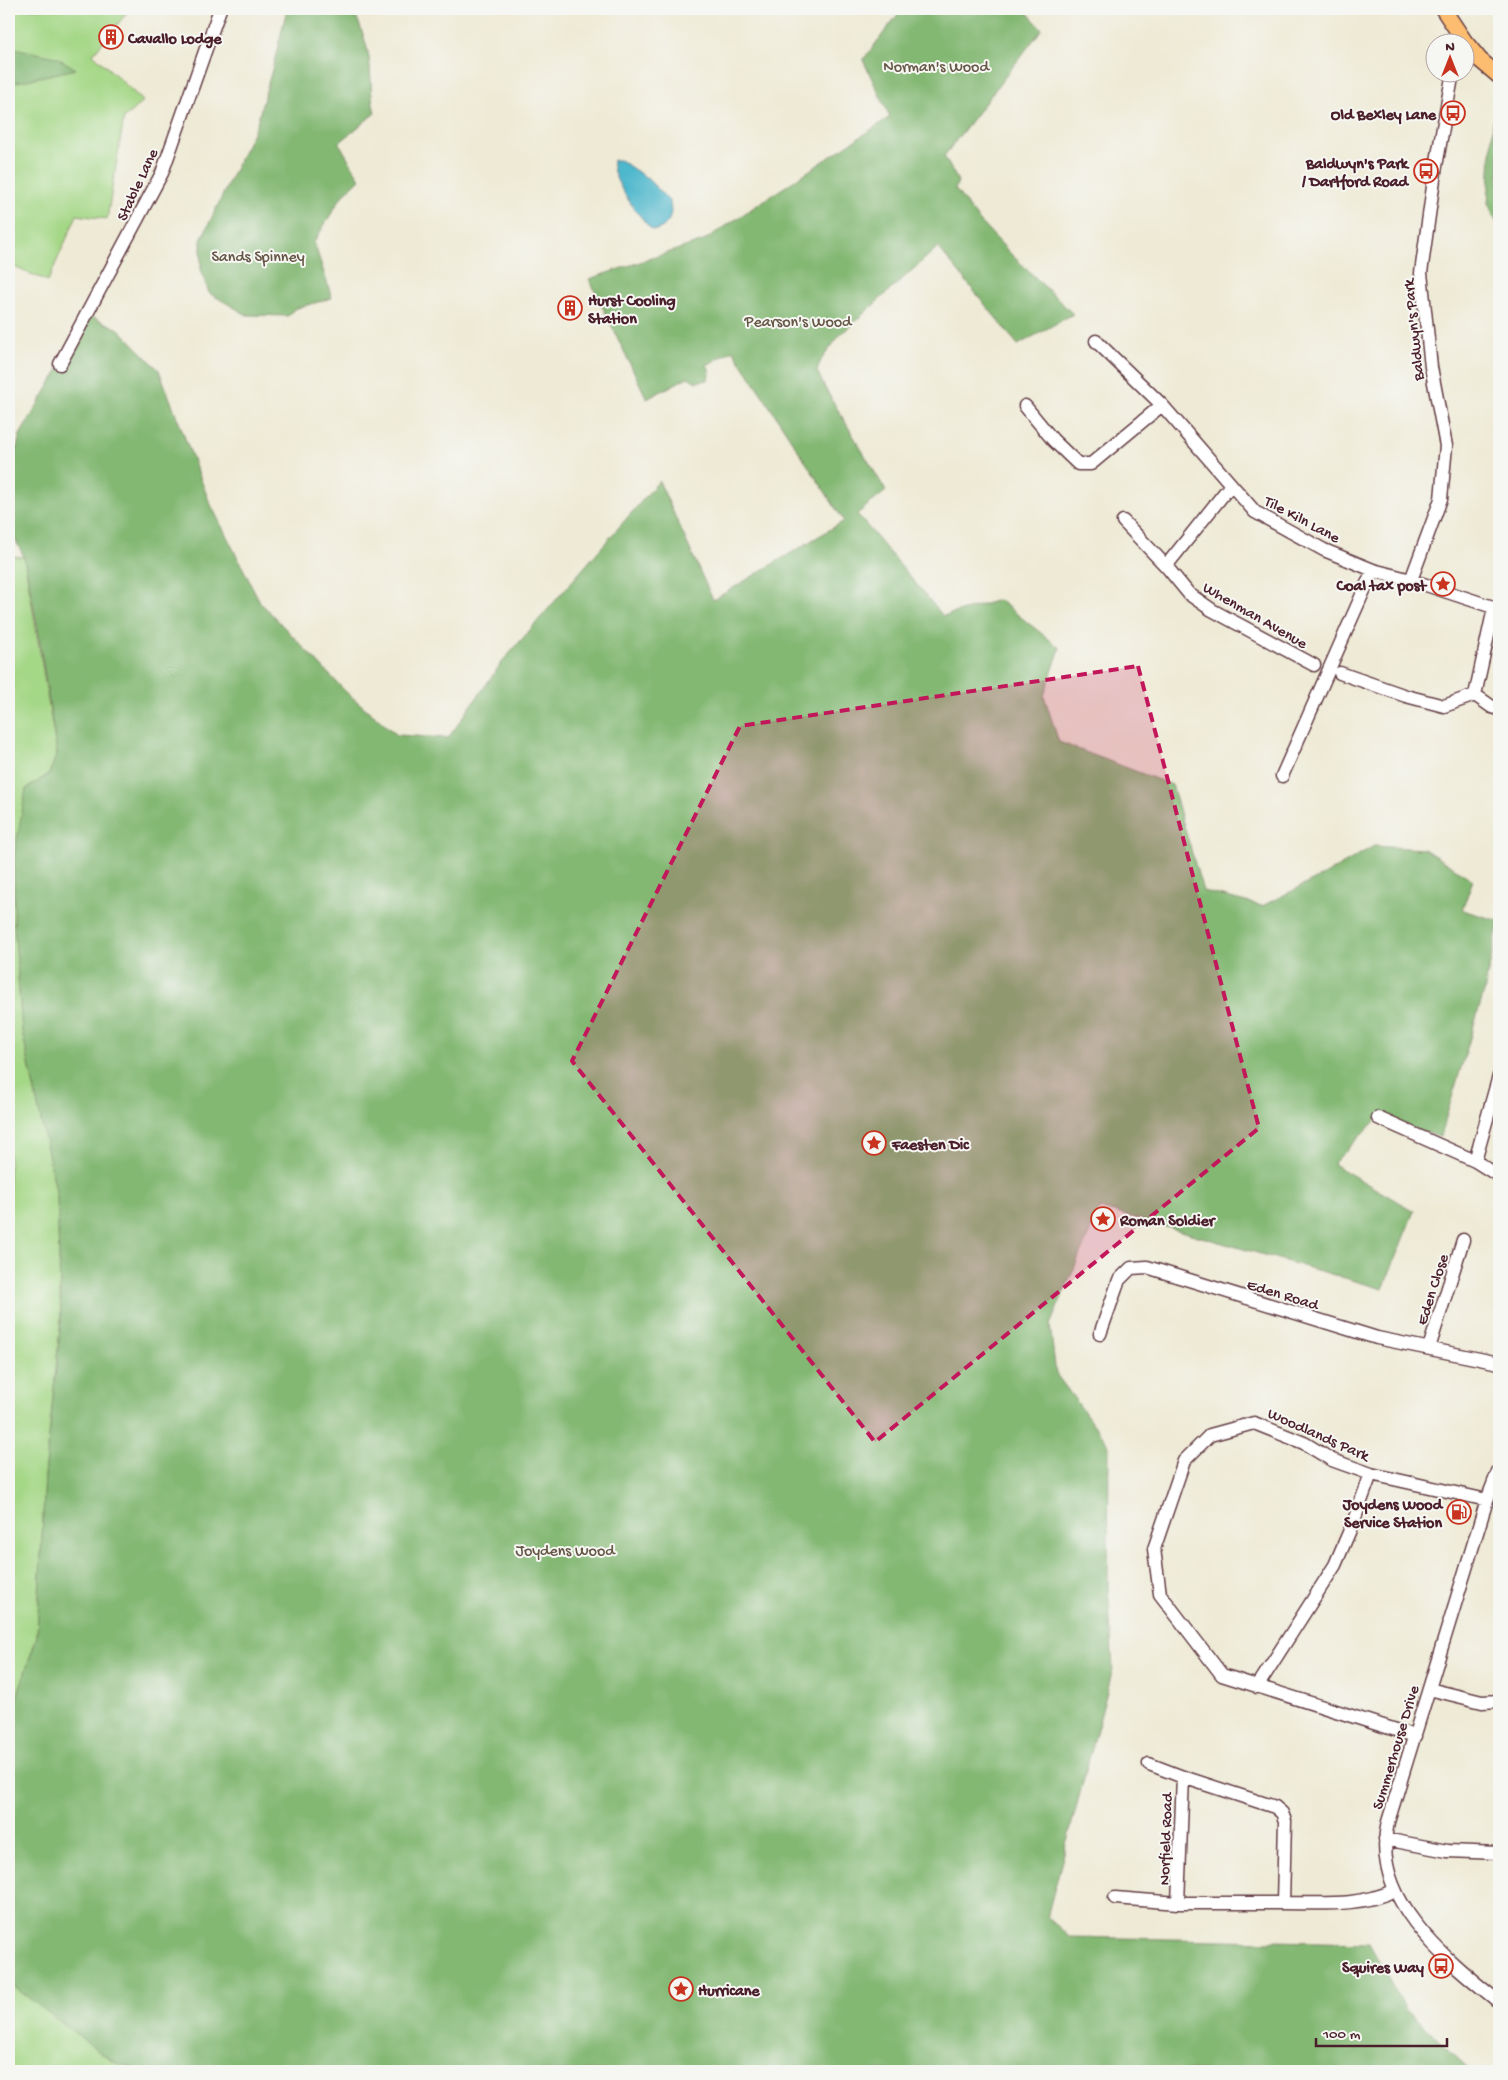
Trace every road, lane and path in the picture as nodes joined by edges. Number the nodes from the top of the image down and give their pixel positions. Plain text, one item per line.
1 (220, 9) edge
2 (1443, 9) edge
3 (1457, 32) edge
4 (1476, 56) edge
5 (1499, 76) edge
6 (1451, 82) edge
7 (1096, 341) dead end
8 (60, 364) dead end
9 (1162, 405) junction
10 (1025, 406) dead end
11 (1230, 486) junction
12 (1123, 521) dead end
13 (1166, 566) junction
14 (1373, 570) junction
15 (1411, 580) junction
16 (1496, 608) edge
17 (1314, 666) dead end
18 (1340, 673) dead end
19 (1475, 695) junction
20 (1499, 710) edge
21 (1282, 776) dead end
22 (1499, 1076) edge
23 (1378, 1118) dead end
24 (1475, 1161) junction
25 (1499, 1176) edge
26 (1463, 1240) dead end
27 (1100, 1334) dead end
28 (1429, 1348) junction
29 (1499, 1363) edge
30 (1499, 1469) edge
31 (1371, 1474) junction
32 (1496, 1490) edge
33 (1487, 1500) junction
34 (1257, 1687) junction
35 (1429, 1689) junction
36 (1499, 1702) edge
37 (1415, 1736) junction
38 (1149, 1764) dead end
39 (1183, 1777) junction
40 (1385, 1839) junction
41 (1499, 1853) edge
42 (1395, 1890) junction
43 (1115, 1898) dead end
44 (1178, 1903) junction
45 (1283, 1903) junction
46 (1499, 2002) edge

1 - 8 street, Stable Lane
2 - 3 main road
4 - 5 main road
6 - 15 street, Baldwyn's Park
7 - 9 street, Tile Kiln Lane
9 - 10 street
9 - 11 street, Tile Kiln Lane
11 - 13 street
11 - 14 street, Tile Kiln Lane
12 - 13 street, Whenman Avenue
13 - 17 street, Whenman Avenue
14 - 15 street, Tile Kiln Lane
14 - 21 street
15 - 16 street, Tile Kiln Lane
16 - 19 street
18 - 19 street
19 - 20 street
22 - 24 street
23 - 24 street
24 - 25 street
26 - 28 street, Eden Close
27 - 28 street, Eden Road
28 - 29 street, Eden Road
30 - 32 street, Summerhouse Drive
31 - 33 street, Woodlands Park
31 - 34 street, Woodlands Park
31 - 34 street, Woodlands Park
32 - 33 street, Summerhouse Drive
33 - 35 street, Summerhouse Drive
34 - 37 street, Woodlands Park
35 - 36 street
35 - 37 street, Summerhouse Drive
37 - 40 street, Summerhouse Drive
38 - 39 street, Norfield Road
39 - 44 street, Norfield Road
39 - 45 street, Norfield Road
40 - 41 street
40 - 42 street, Summerhouse Drive
42 - 45 street, Norfield Road
42 - 46 street, Summerhouse Drive
43 - 44 street, Norfield Road
44 - 45 street, Norfield Road

